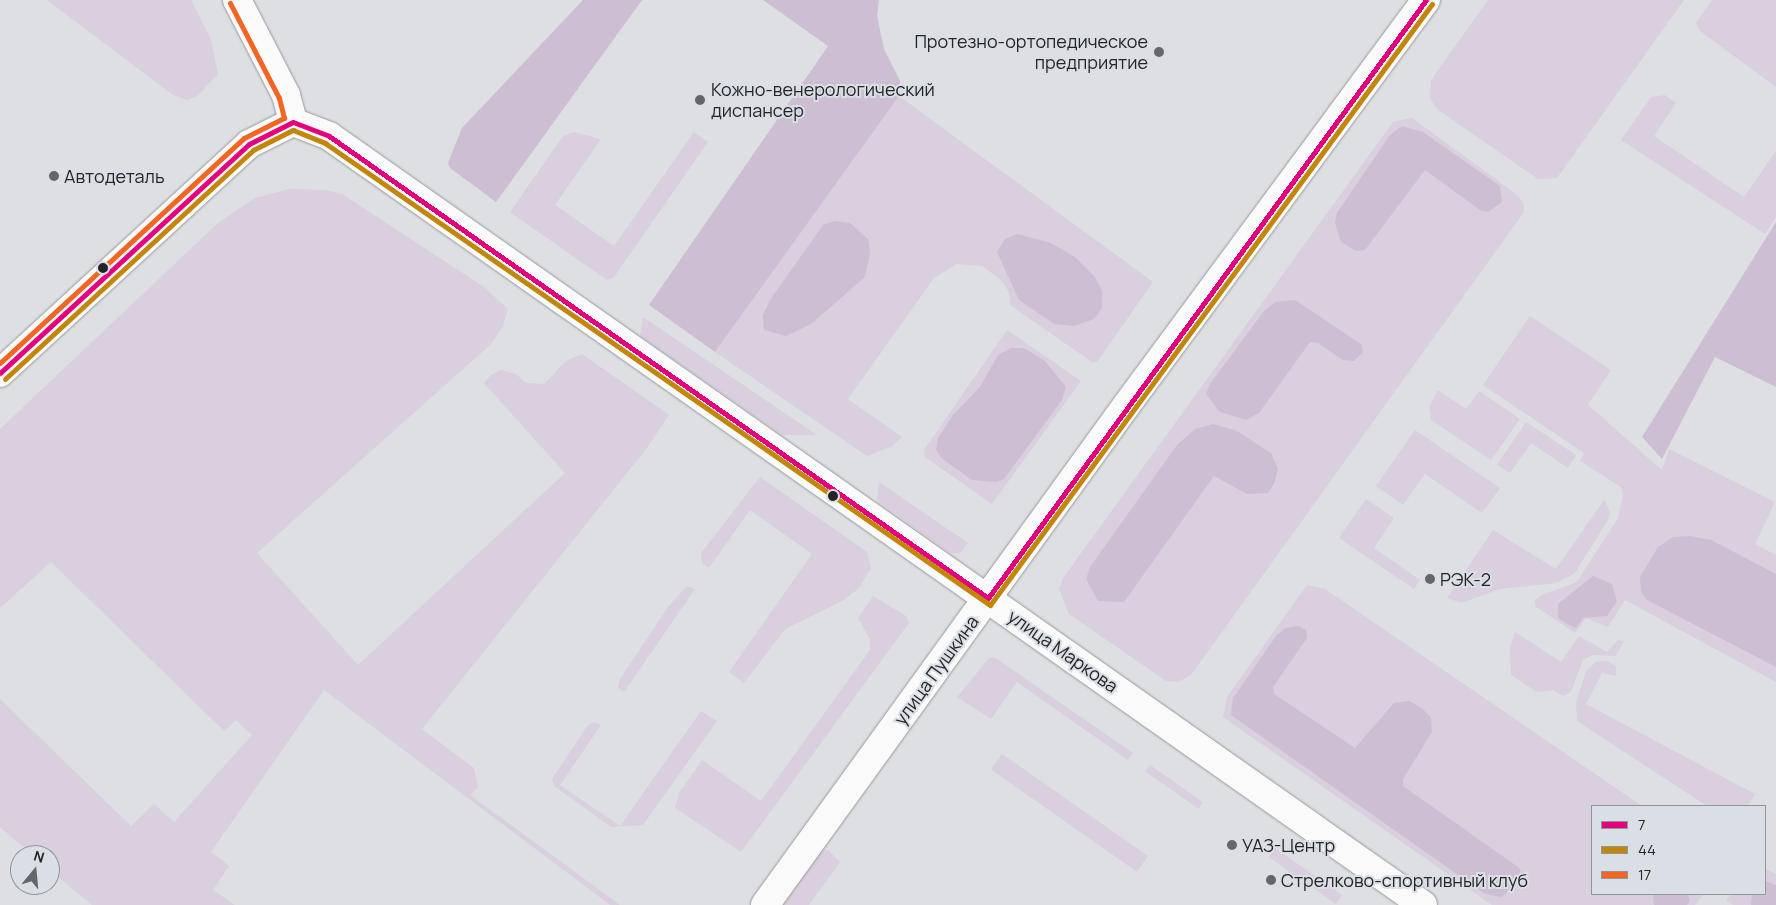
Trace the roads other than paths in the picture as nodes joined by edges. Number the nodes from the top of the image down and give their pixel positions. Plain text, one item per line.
1 (237, 0) edge
2 (1426, 0) edge
3 (293, 122) junction
4 (0, 373) edge
5 (988, 598) junction
6 (765, 905) edge
7 (1423, 905) edge

1 - 3 street
2 - 5 street, улица Пушкина
3 - 4 street
3 - 5 street, улица Маркова
5 - 6 street, улица Пушкина
5 - 7 street, улица Маркова

